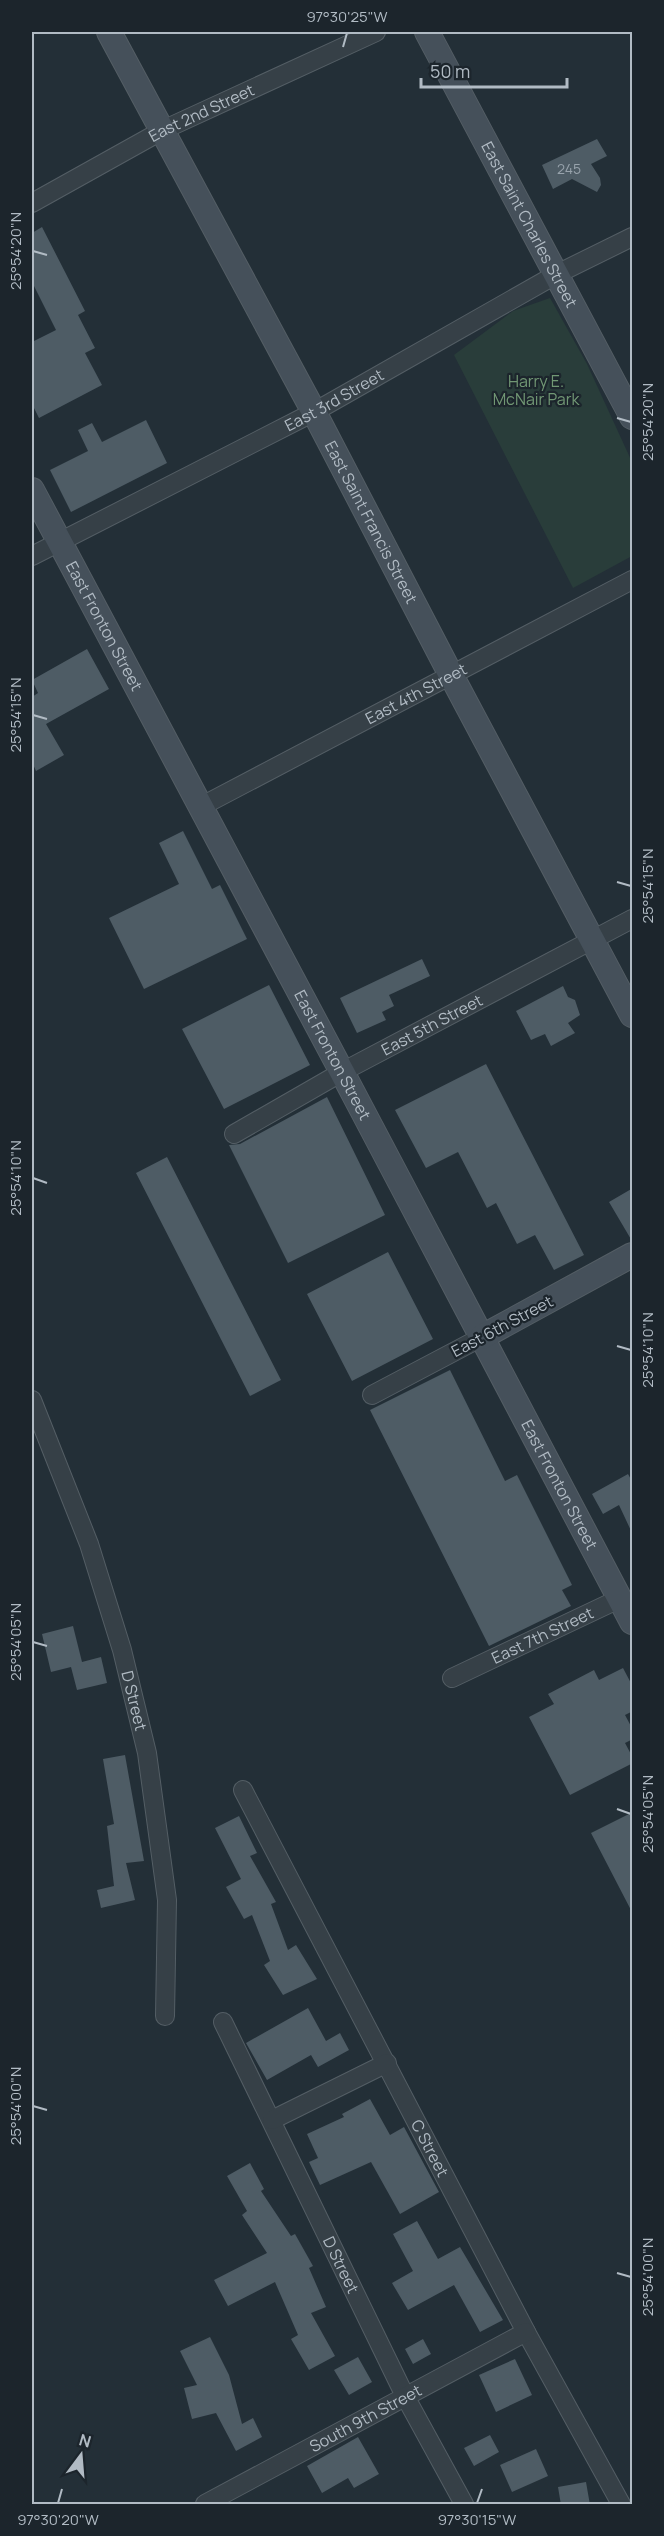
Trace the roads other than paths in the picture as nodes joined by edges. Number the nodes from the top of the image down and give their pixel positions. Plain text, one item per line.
1 (109, 32) edge
2 (376, 32) edge
3 (427, 32) edge
4 (163, 130) junction
5 (32, 202) edge
6 (633, 237) edge
7 (557, 274) junction
8 (314, 412) junction
9 (633, 417) edge
10 (32, 490) edge
11 (58, 541) junction
12 (32, 556) edge
13 (633, 580) edge
14 (451, 675) junction
15 (200, 807) junction
16 (633, 919) edge
17 (594, 940) junction
18 (633, 1014) edge
19 (342, 1072) junction
20 (234, 1134) dead end
21 (633, 1255) edge
22 (482, 1337) junction
23 (372, 1395) dead end
24 (32, 1400) edge
25 (627, 1595) edge
26 (633, 1622) edge
27 (452, 1678) dead end
28 (243, 1790) dead end
29 (165, 2016) dead end
30 (223, 2022) dead end
31 (387, 2063) junction
32 (272, 2120) junction
33 (526, 2332) junction
34 (406, 2398) junction
35 (205, 2505) edge
36 (464, 2505) edge
37 (621, 2505) edge

1 - 4 street, East Saint Francis Street
2 - 4 street, East 2nd Street
3 - 7 street, East Saint Charles Street
4 - 5 street, East 2nd Street
4 - 8 street, East Saint Francis Street
6 - 7 street, East 3rd Street
7 - 8 street, East 3rd Street
7 - 9 street, East Saint Charles Street
8 - 11 street, East 3rd Street
8 - 14 street, East Saint Francis Street
10 - 11 street, East Fronton Street
11 - 12 street, East 3rd Street
11 - 15 street, East Fronton Street
13 - 14 street, East 4th Street
14 - 15 street, East 4th Street
14 - 17 street, East Saint Francis Street
15 - 19 street, East Fronton Street
16 - 17 street, East 5th Street
17 - 18 street, East Saint Francis Street
17 - 19 street, East 5th Street
19 - 20 street, East 5th Street
19 - 22 street, East Fronton Street
21 - 22 street, East 6th Street
22 - 23 street, East 6th Street
22 - 25 street, East Fronton Street
24 - 29 street, D Street
25 - 26 street, East Fronton Street
25 - 27 street, East 7th Street
28 - 31 street, C Street
30 - 32 street, D Street
31 - 32 street
31 - 33 street, C Street
32 - 34 street, D Street
33 - 34 street, South 9th Street
33 - 37 street, C Street
34 - 35 street, South 9th Street
34 - 36 street, D Street

